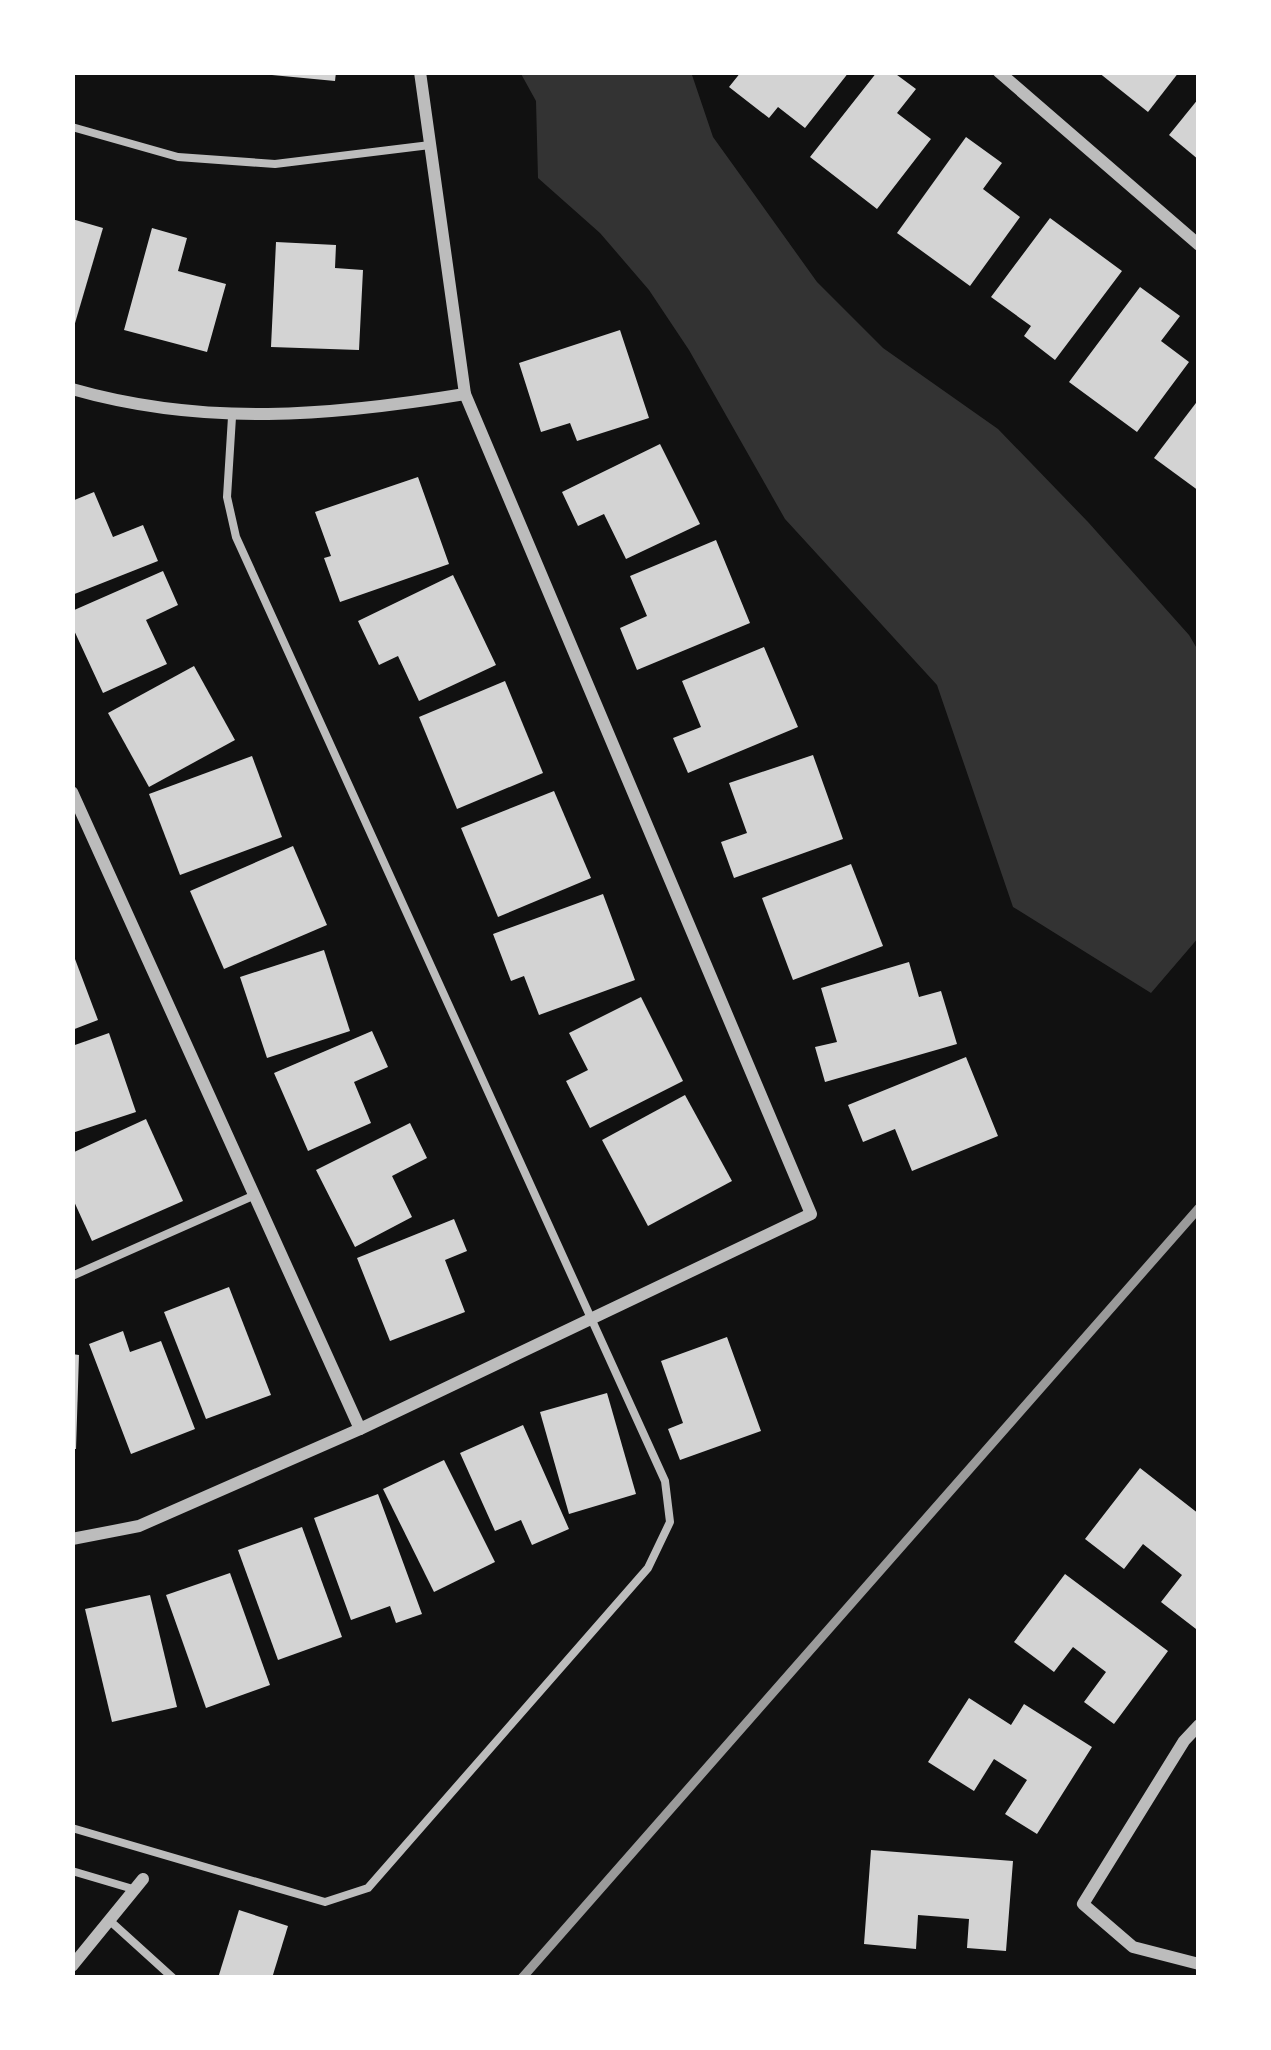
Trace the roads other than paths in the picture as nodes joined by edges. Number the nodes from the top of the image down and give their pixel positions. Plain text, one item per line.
1 (420, 72) edge
2 (999, 72) edge
3 (72, 127) edge
4 (430, 145) junction
5 (1199, 245) edge
6 (72, 389) edge
7 (465, 394) junction
8 (232, 417) junction
9 (72, 792) edge
10 (254, 1195) junction
11 (72, 1276) edge
12 (589, 1320) junction
13 (360, 1429) junction
14 (72, 1539) edge
15 (1199, 1726) edge
16 (72, 1828) edge
17 (72, 1871) edge
18 (139, 1884) joint
19 (109, 1920) junction
20 (1199, 1964) edge
21 (72, 1966) edge
22 (173, 1978) edge

1 - 4 street
2 - 5 street
3 - 4 lane
4 - 7 street
6 - 8 street
7 - 8 street
7 - 12 street
8 - 12 lane
9 - 10 street
10 - 11 lane
10 - 13 street
12 - 13 street
12 - 16 lane
13 - 14 street
15 - 20 street
17 - 18 lane
18 - 19 street
19 - 21 street
19 - 22 lane

